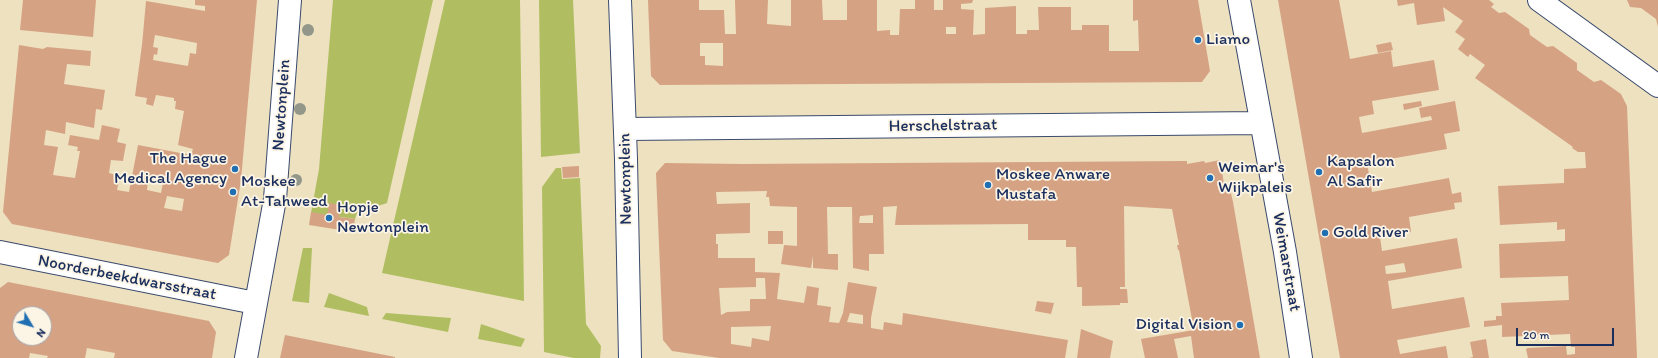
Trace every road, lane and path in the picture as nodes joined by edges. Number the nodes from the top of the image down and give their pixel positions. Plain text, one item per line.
1 (290, 0) edge
2 (620, 0) edge
3 (1239, 0) edge
4 (1539, 0) edge
5 (1658, 86) edge
6 (1261, 123) junction
7 (625, 129) junction
8 (0, 252) edge
9 (255, 303) junction
10 (246, 358) edge
11 (630, 358) edge
12 (1301, 358) edge

1 - 9 street, Newtonplein
2 - 7 street, Newtonplein
3 - 6 street, Weimarstraat
4 - 5 street
6 - 7 street, Herschelstraat
6 - 12 street, Weimarstraat
7 - 11 street, Newtonplein
8 - 9 street, Noorderbeekdwarsstraat
9 - 10 street, Newtonplein

